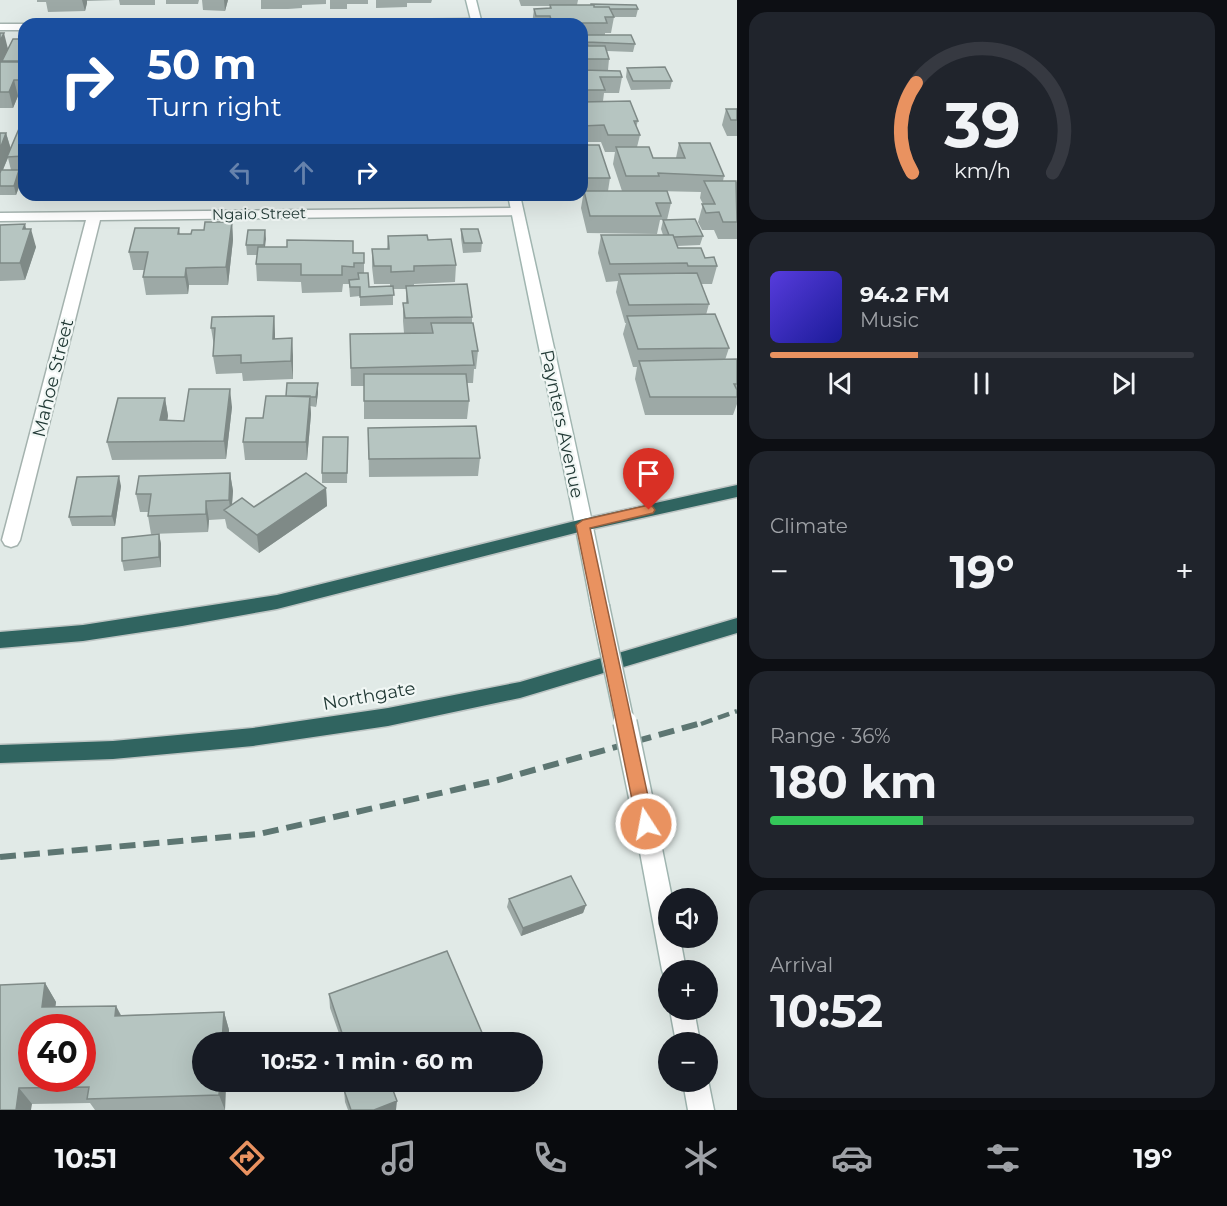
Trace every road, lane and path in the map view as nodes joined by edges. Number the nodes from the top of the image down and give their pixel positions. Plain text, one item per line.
1 (471, 0) edge
2 (476, 18) edge
3 (0, 27) edge
4 (18, 27) edge
5 (515, 203) edge
6 (94, 216) junction
7 (0, 217) edge
8 (736, 491) edge
9 (583, 525) junction
10 (11, 540) dead end
11 (736, 625) edge
12 (0, 640) edge
13 (0, 754) edge
14 (672, 960) edge
15 (698, 1092) edge
16 (702, 1110) edge

1 - 2 street
3 - 4 street
5 - 6 street, Ngaio Street
5 - 9 street, Paynters Avenue
6 - 7 street, Ngaio Street
6 - 10 street, Mahoe Street
8 - 9 highway
9 - 12 highway
9 - 14 street, Paynters Avenue, bridge
11 - 13 highway, Northgate
15 - 16 street

